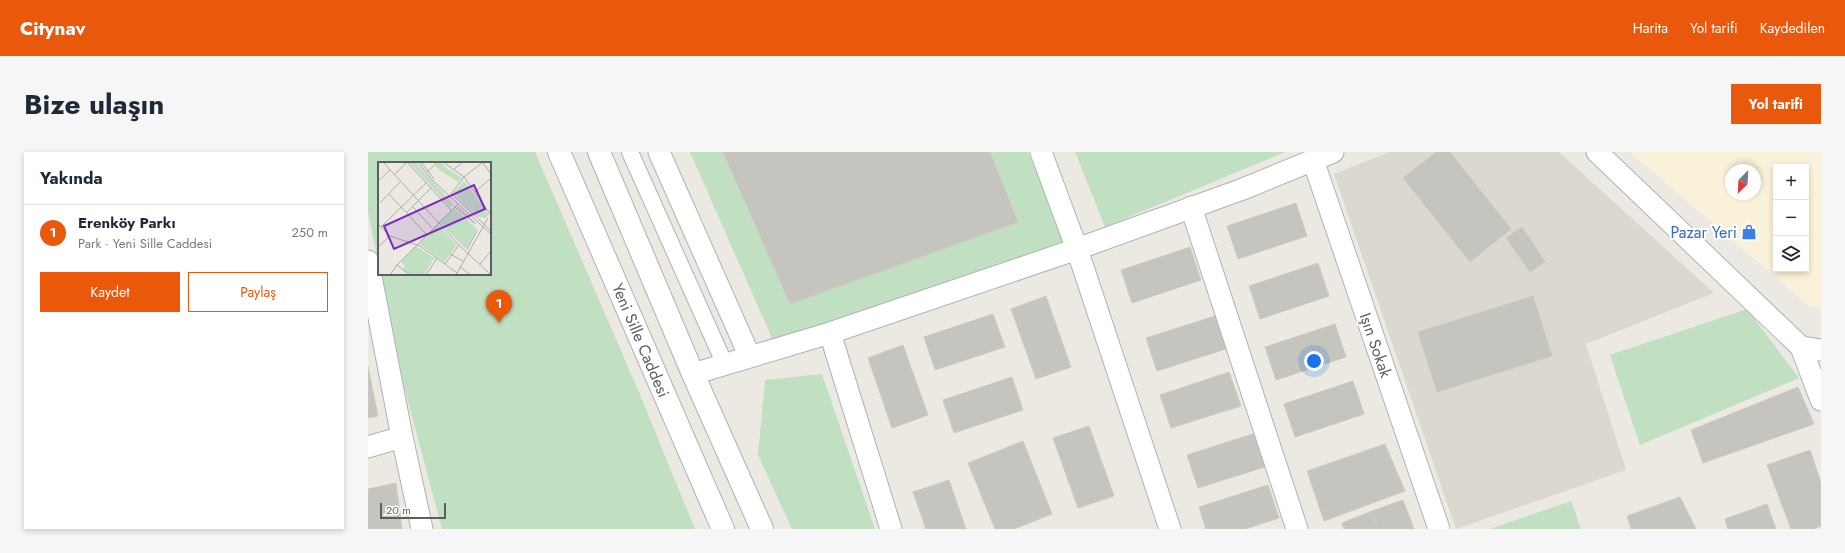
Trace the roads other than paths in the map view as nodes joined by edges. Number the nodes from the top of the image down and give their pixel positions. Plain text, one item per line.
1 (549, 152) edge
2 (559, 152) edge
3 (599, 152) edge
4 (630, 152) edge
5 (659, 152) edge
6 (1041, 152) edge
7 (1333, 152) edge
8 (1597, 152) edge
9 (1312, 160) junction
10 (1191, 207) junction
11 (1078, 249) junction
12 (368, 261) edge
13 (830, 333) junction
14 (1811, 348) edge
15 (750, 357) junction
16 (722, 358) dead end
17 (693, 374) junction
18 (1821, 400) edge
19 (402, 436) junction
20 (368, 447) edge
21 (422, 529) edge
22 (717, 529) edge
23 (723, 529) edge
24 (762, 529) edge
25 (892, 529) edge
26 (1170, 529) edge
27 (1297, 529) edge
28 (1439, 529) edge

1 - 22 street
2 - 23 main road, Yeni Sille Caddesi
3 - 17 main road
4 - 16 street
5 - 15 street
6 - 11 street
7 - 9 street
8 - 14 street
9 - 10 street
9 - 28 street, Işın Sokak
10 - 11 street
10 - 27 street
11 - 13 street
11 - 26 street
12 - 19 street
13 - 15 street
13 - 25 street
14 - 18 street
15 - 17 street
17 - 24 main road
19 - 20 street
19 - 21 street

